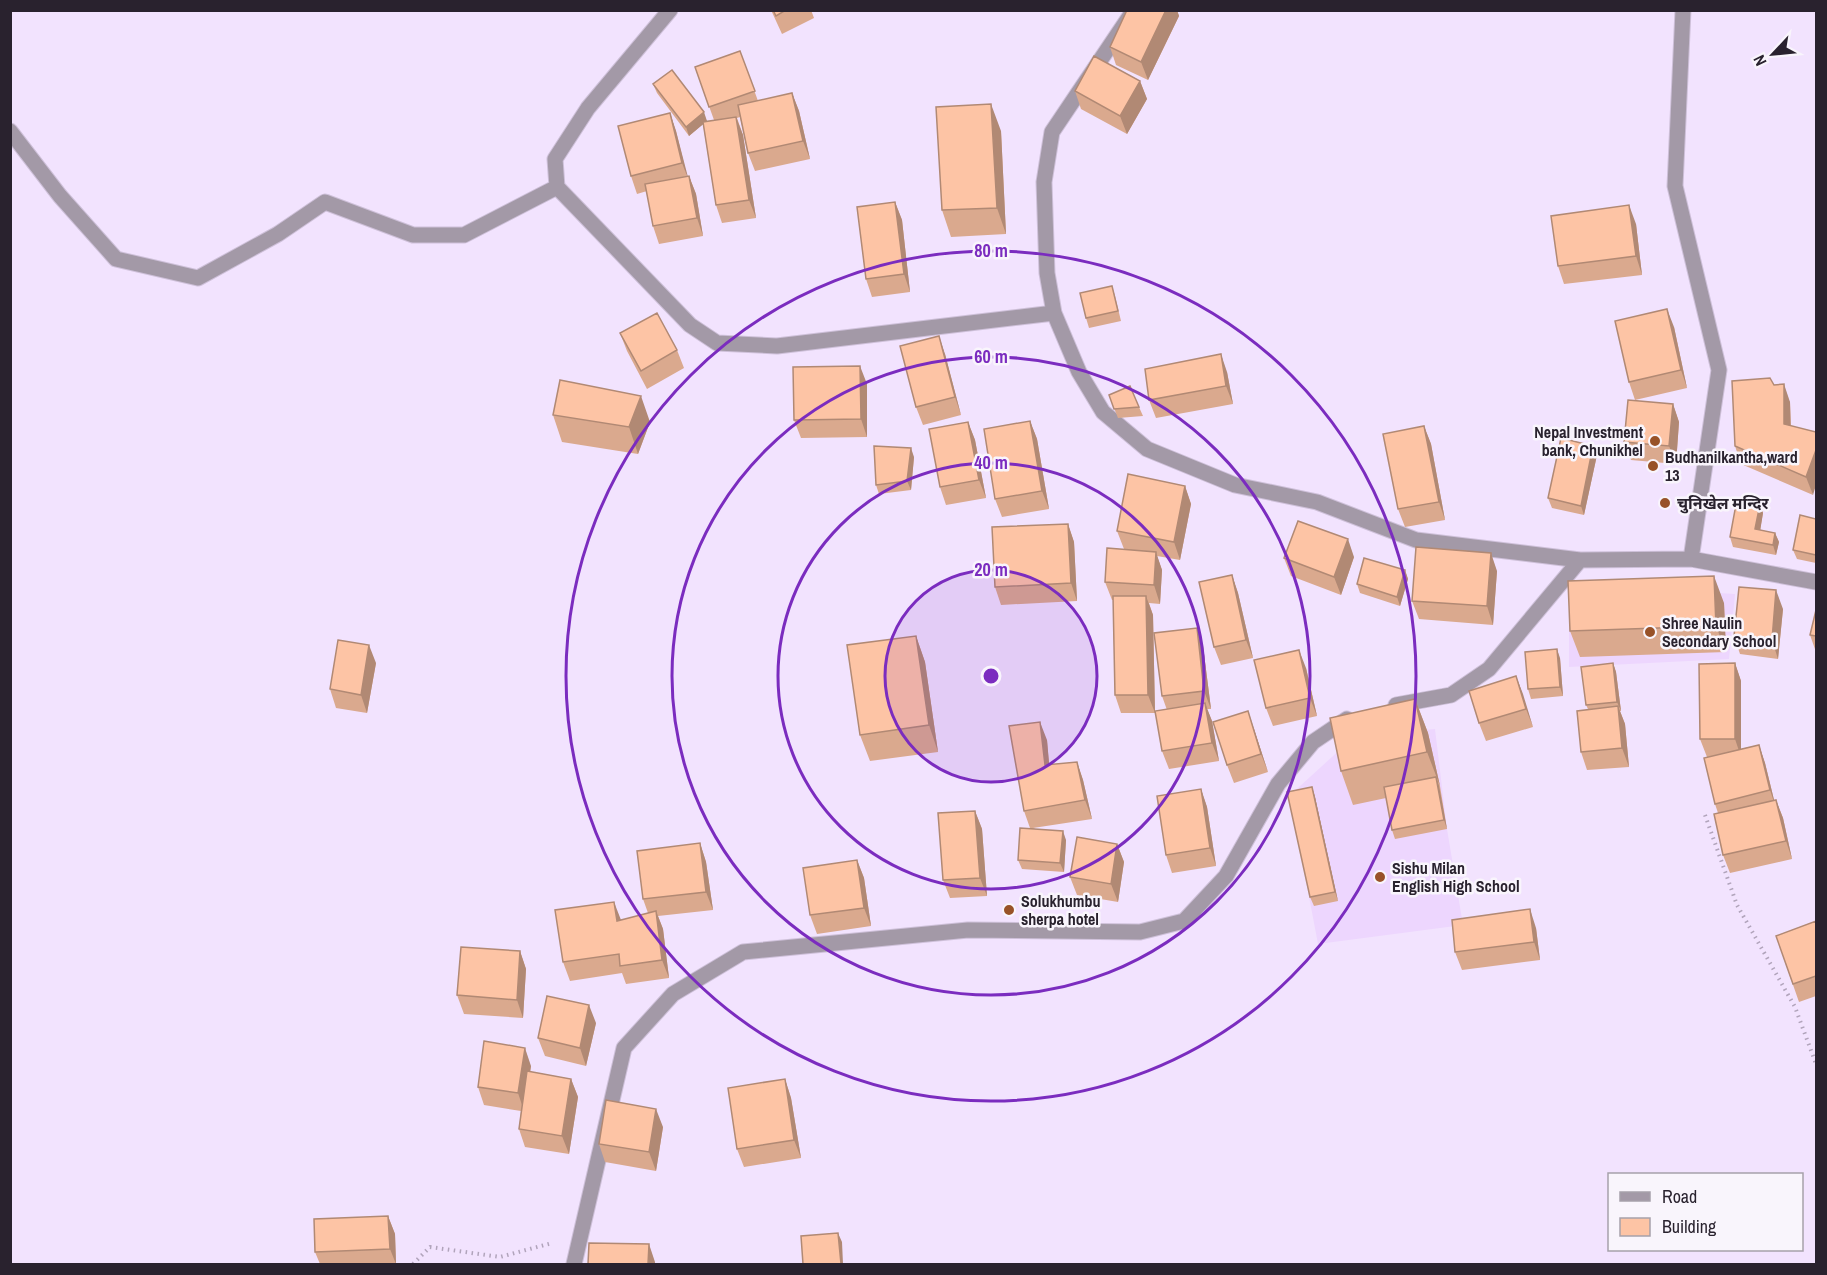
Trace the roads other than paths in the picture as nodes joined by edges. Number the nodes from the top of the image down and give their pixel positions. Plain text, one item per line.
1 (670, 10) edge
2 (1134, 10) edge
3 (1683, 10) edge
4 (10, 131) edge
5 (557, 187) junction
6 (1054, 313) junction
7 (1691, 559) junction
8 (1580, 560) junction
9 (1816, 582) edge
10 (1377, 709) edge
11 (1356, 713) edge
12 (574, 1264) edge

1 - 5 street
2 - 6 street
3 - 7 street
4 - 5 street
5 - 6 street
6 - 8 street
7 - 8 street
7 - 9 street
8 - 10 street
11 - 12 street

